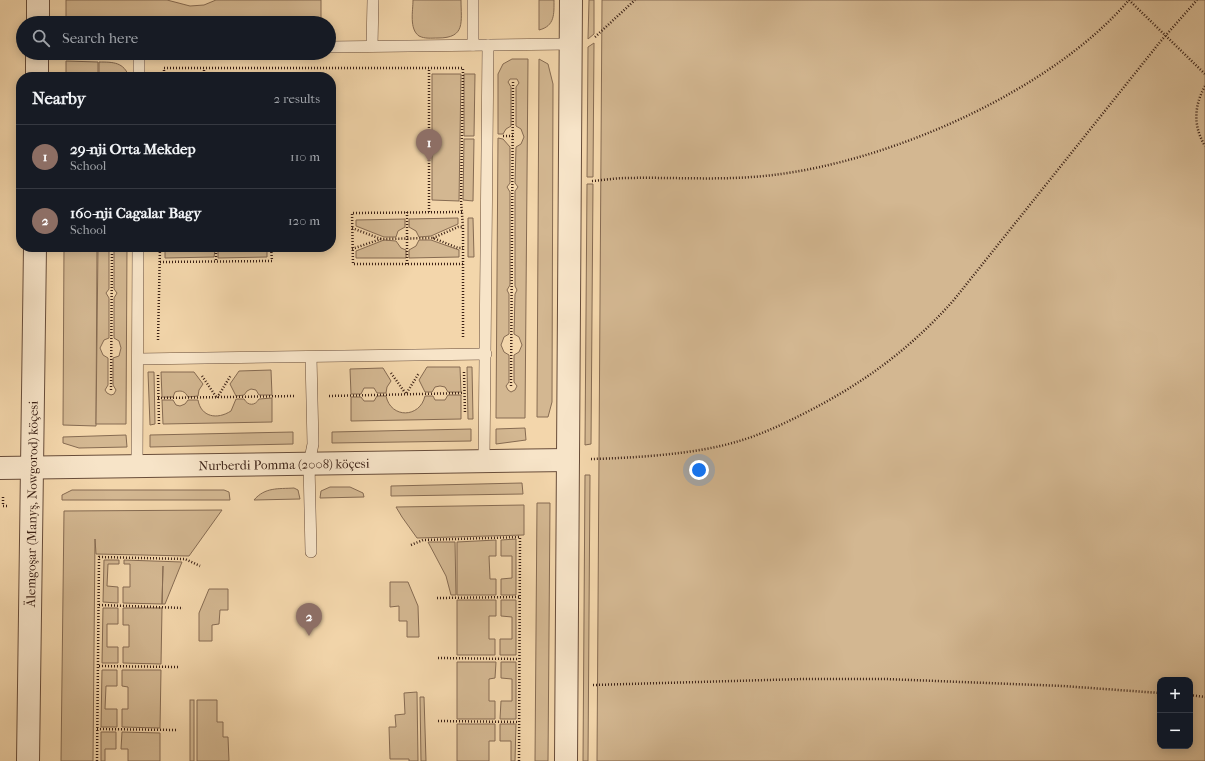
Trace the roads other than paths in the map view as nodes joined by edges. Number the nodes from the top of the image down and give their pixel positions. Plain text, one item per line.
1 (38, 0) edge
2 (373, 0) edge
3 (473, 0) edge
4 (571, 0) edge
5 (38, 16) edge
6 (570, 44) junction
7 (473, 45) junction
8 (488, 45) junction
9 (372, 46) junction
10 (336, 47) edge
11 (37, 60) edge
12 (139, 60) edge
13 (37, 72) edge
14 (139, 72) edge
15 (34, 252) edge
16 (138, 252) edge
17 (486, 354) junction
18 (311, 357) junction
19 (138, 359) junction
20 (568, 460) junction
21 (484, 461) junction
22 (309, 464) junction
23 (137, 467) junction
24 (0, 468) edge
25 (31, 469) junction
26 (311, 552) dead end
27 (28, 761) edge
28 (566, 761) edge

1 - 5 street
2 - 9 lane
3 - 7 lane
4 - 6 street
6 - 8 lane
6 - 20 street
7 - 8 lane
7 - 9 lane
8 - 17 lane
9 - 10 lane
11 - 13 street
12 - 14 lane
15 - 25 street, Älemgoşar (Manyş, Nowgorod) köçesi
16 - 19 lane
17 - 18 lane
17 - 21 lane
18 - 19 lane
18 - 22 lane
19 - 23 lane
20 - 21 street, Nurberdi Pomma (2008) köçesi
20 - 28 street
21 - 22 street, Nurberdi Pomma (2008) köçesi
22 - 23 street, Nurberdi Pomma (2008) köçesi
22 - 26 lane
23 - 25 street, Nurberdi Pomma (2008) köçesi
24 - 25 street, Nurberdi Pomma (2008) köçesi
25 - 27 street, Älemgoşar (Manyş, Nowgorod) köçesi

